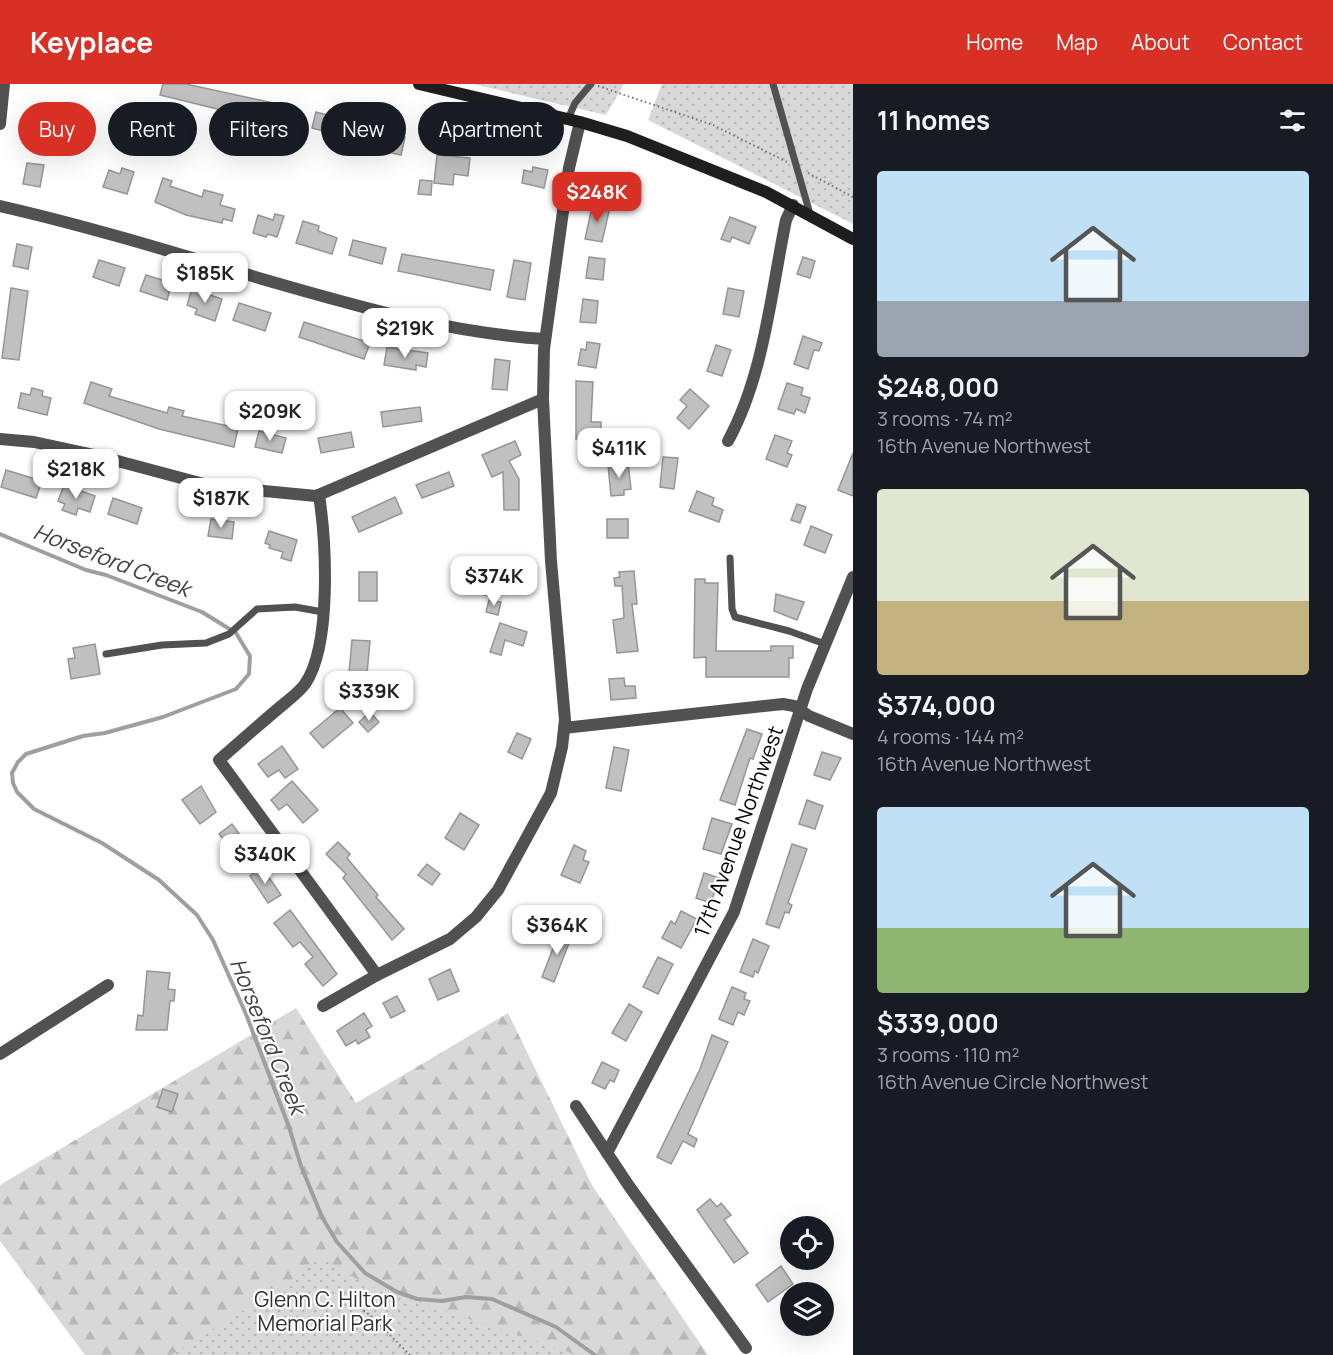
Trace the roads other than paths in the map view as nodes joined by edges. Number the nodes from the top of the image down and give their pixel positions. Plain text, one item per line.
1 (4, 84) edge
2 (419, 84) edge
3 (591, 84) edge
4 (773, 84) edge
5 (574, 120) junction
6 (0, 124) edge
7 (793, 205) junction
8 (0, 206) edge
9 (810, 214) junction
10 (853, 239) edge
11 (545, 339) junction
12 (543, 399) junction
13 (0, 439) edge
14 (728, 441) dead end
15 (319, 495) junction
16 (730, 558) dead end
17 (853, 577) edge
18 (323, 612) junction
19 (825, 644) junction
20 (106, 654) dead end
21 (801, 712) junction
22 (564, 728) junction
23 (853, 735) edge
24 (377, 975) junction
25 (108, 985) dead end
26 (323, 1006) dead end
27 (0, 1054) edge
28 (576, 1106) dead end
29 (607, 1153) junction
30 (746, 1348) dead end

1 - 6 street
2 - 5 street
3 - 5 lane
4 - 9 lane
5 - 7 street
5 - 11 street
7 - 9 street
7 - 14 street
8 - 11 street
9 - 10 street
11 - 12 street
12 - 15 street
12 - 22 street
13 - 15 street
15 - 18 street
16 - 19 lane
17 - 19 street, 17th Avenue Northwest
18 - 20 lane
18 - 24 street
19 - 21 street, 17th Avenue Northwest
21 - 22 street
21 - 23 street
21 - 29 street, 17th Avenue Northwest
22 - 24 street
24 - 26 street
25 - 27 street
28 - 29 street
29 - 30 street

